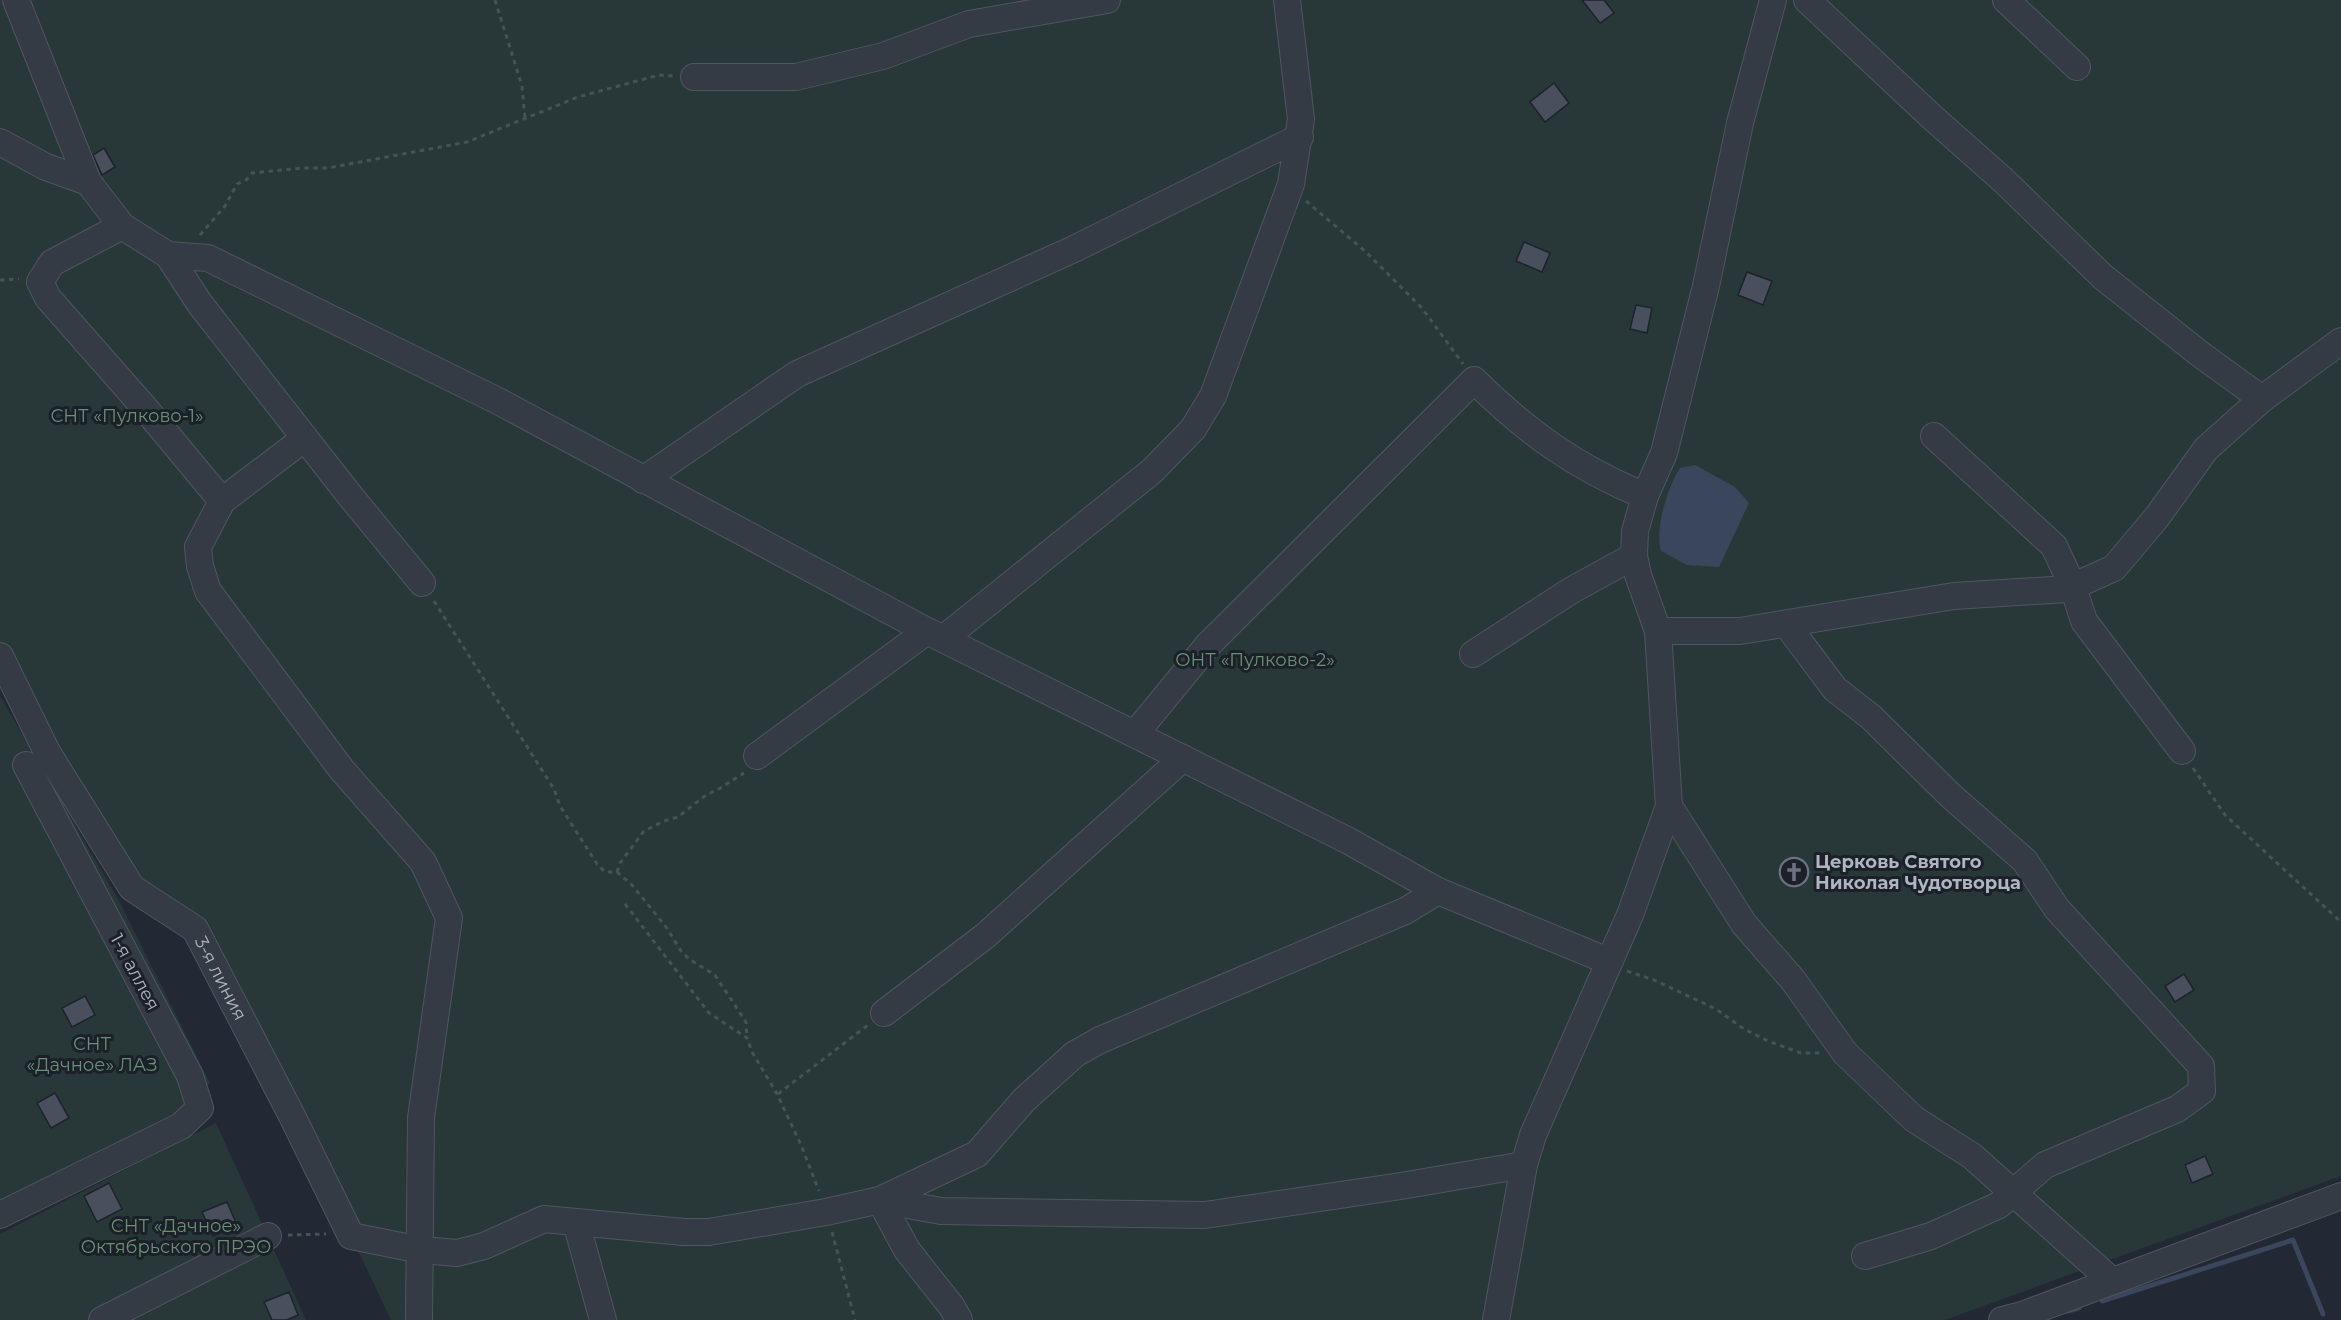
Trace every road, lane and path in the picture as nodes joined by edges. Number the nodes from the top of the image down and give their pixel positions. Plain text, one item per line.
1 (16, 0) edge
2 (495, 0) edge
3 (1107, 0) edge
4 (1287, 0) edge
5 (1773, 0) edge
6 (1807, 0) edge
7 (2006, 0) edge
8 (2077, 68) dead end
9 (694, 77) joint
10 (525, 118) junction
11 (1300, 137) junction
12 (0, 142) edge
13 (88, 182) junction
14 (1291, 184) junction
15 (122, 226) junction
16 (174, 256) junction
17 (2341, 341) edge
18 (1474, 380) junction
19 (2262, 399) junction
20 (1934, 436) dead end
21 (305, 438) junction
22 (643, 480) junction
23 (1645, 496) junction
24 (222, 501) junction
25 (1634, 556) junction
26 (422, 582) joint
27 (2073, 587) junction
28 (1787, 625) junction
29 (1658, 631) junction
30 (935, 635) junction
31 (1473, 654) dead end
32 (0, 656) edge
33 (1135, 734) junction
34 (2182, 751) joint
35 (757, 756) joint
36 (1183, 759) junction
37 (26, 765) dead end
38 (1669, 806) junction
39 (617, 872) junction
40 (1438, 891) junction
41 (625, 904) dead end
42 (2341, 922) edge
43 (1608, 961) junction
44 (884, 1013) joint
45 (747, 1038) junction
46 (1845, 1053) junction
47 (777, 1094) junction
48 (1524, 1165) junction
49 (2013, 1191) junction
50 (2341, 1196) edge
51 (880, 1200) junction
52 (826, 1212) junction
53 (0, 1215) edge
54 (576, 1222) junction
55 (268, 1236) joint
56 (351, 1236) junction
57 (421, 1250) junction
58 (1865, 1257) dead end
59 (2112, 1281) junction
60 (102, 1320) edge
61 (419, 1320) edge
62 (603, 1320) edge
63 (855, 1320) edge
64 (959, 1320) edge
65 (1496, 1320) edge
66 (2002, 1320) edge

1 - 13 street
2 - 10 path
3 - 9 street
4 - 11 street
5 - 23 street
6 - 19 street
7 - 8 street
9 - 10 path
10 - 16 path
11 - 14 street
11 - 22 street
12 - 13 street
13 - 15 street
14 - 18 path
14 - 30 street
15 - 16 street
15 - 24 street
16 - 21 street
16 - 22 street
17 - 19 street
18 - 23 street
18 - 33 street
19 - 27 street
20 - 27 street
21 - 24 street
21 - 26 street
22 - 30 street
23 - 25 street
24 - 57 street
25 - 29 street
25 - 31 street
26 - 39 path
27 - 28 street
27 - 34 street
28 - 29 street
28 - 49 street
29 - 38 street
30 - 33 street
30 - 35 street
32 - 56 street, 3-я линия
33 - 36 street
34 - 42 path
35 - 39 path
36 - 40 street
36 - 44 street
37 - 53 street, 1-я аллея
38 - 43 street
38 - 46 street
39 - 45 path
40 - 43 street
40 - 51 street
41 - 45 path
43 - 46 path
43 - 48 street
44 - 47 path
45 - 47 path
46 - 49 street
47 - 52 path
48 - 51 street
48 - 65 street
49 - 58 street
49 - 59 street
50 - 59 street
51 - 52 street
51 - 64 street
52 - 54 street
52 - 63 path
54 - 57 street
54 - 62 street
55 - 56 path
55 - 60 street
56 - 57 street
57 - 61 street
59 - 66 street

